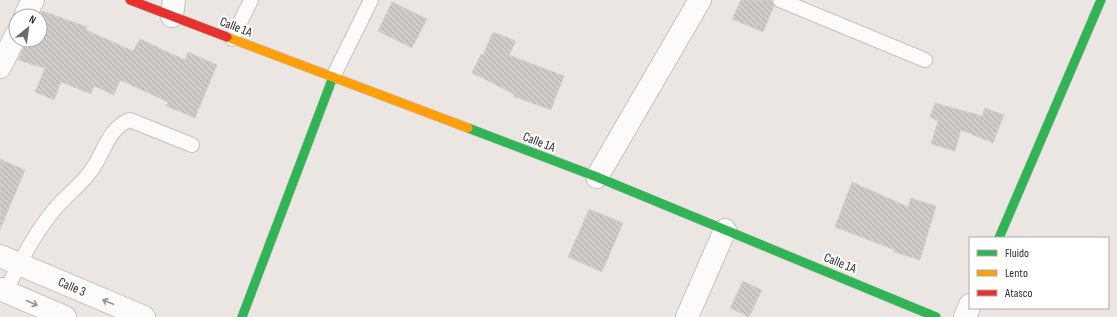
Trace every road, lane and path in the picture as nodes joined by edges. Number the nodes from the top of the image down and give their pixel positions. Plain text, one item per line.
1 (130, 0) edge
2 (251, 0) edge
3 (371, 0) edge
4 (700, 0) edge
5 (780, 0) edge
6 (1101, 0) edge
7 (173, 8) edge
8 (232, 39) junction
9 (10, 48) edge
10 (924, 60) dead end
11 (0, 67) edge
12 (333, 77) junction
13 (192, 145) dead end
14 (596, 177) junction
15 (725, 230) junction
16 (999, 237) edge
17 (9, 260) edge
18 (3, 290) edge
19 (969, 307) edge
20 (65, 317) edge
21 (144, 317) edge
22 (242, 317) edge
23 (687, 317) edge
24 (936, 317) edge
25 (965, 317) edge

1 - 7 street, Calle 1A
2 - 8 lane
3 - 12 lane
4 - 14 street
5 - 10 lane
6 - 16 street
7 - 8 street, Calle 1A
8 - 12 street, Calle 1A
9 - 11 street
12 - 14 street, Calle 1A
12 - 22 street
13 - 17 lane
14 - 15 street, Calle 1A
15 - 23 street
15 - 24 street, Calle 1A
17 - 18 lane
21 -> 17 street, Calle 3
18 -> 20 street
19 - 25 street

